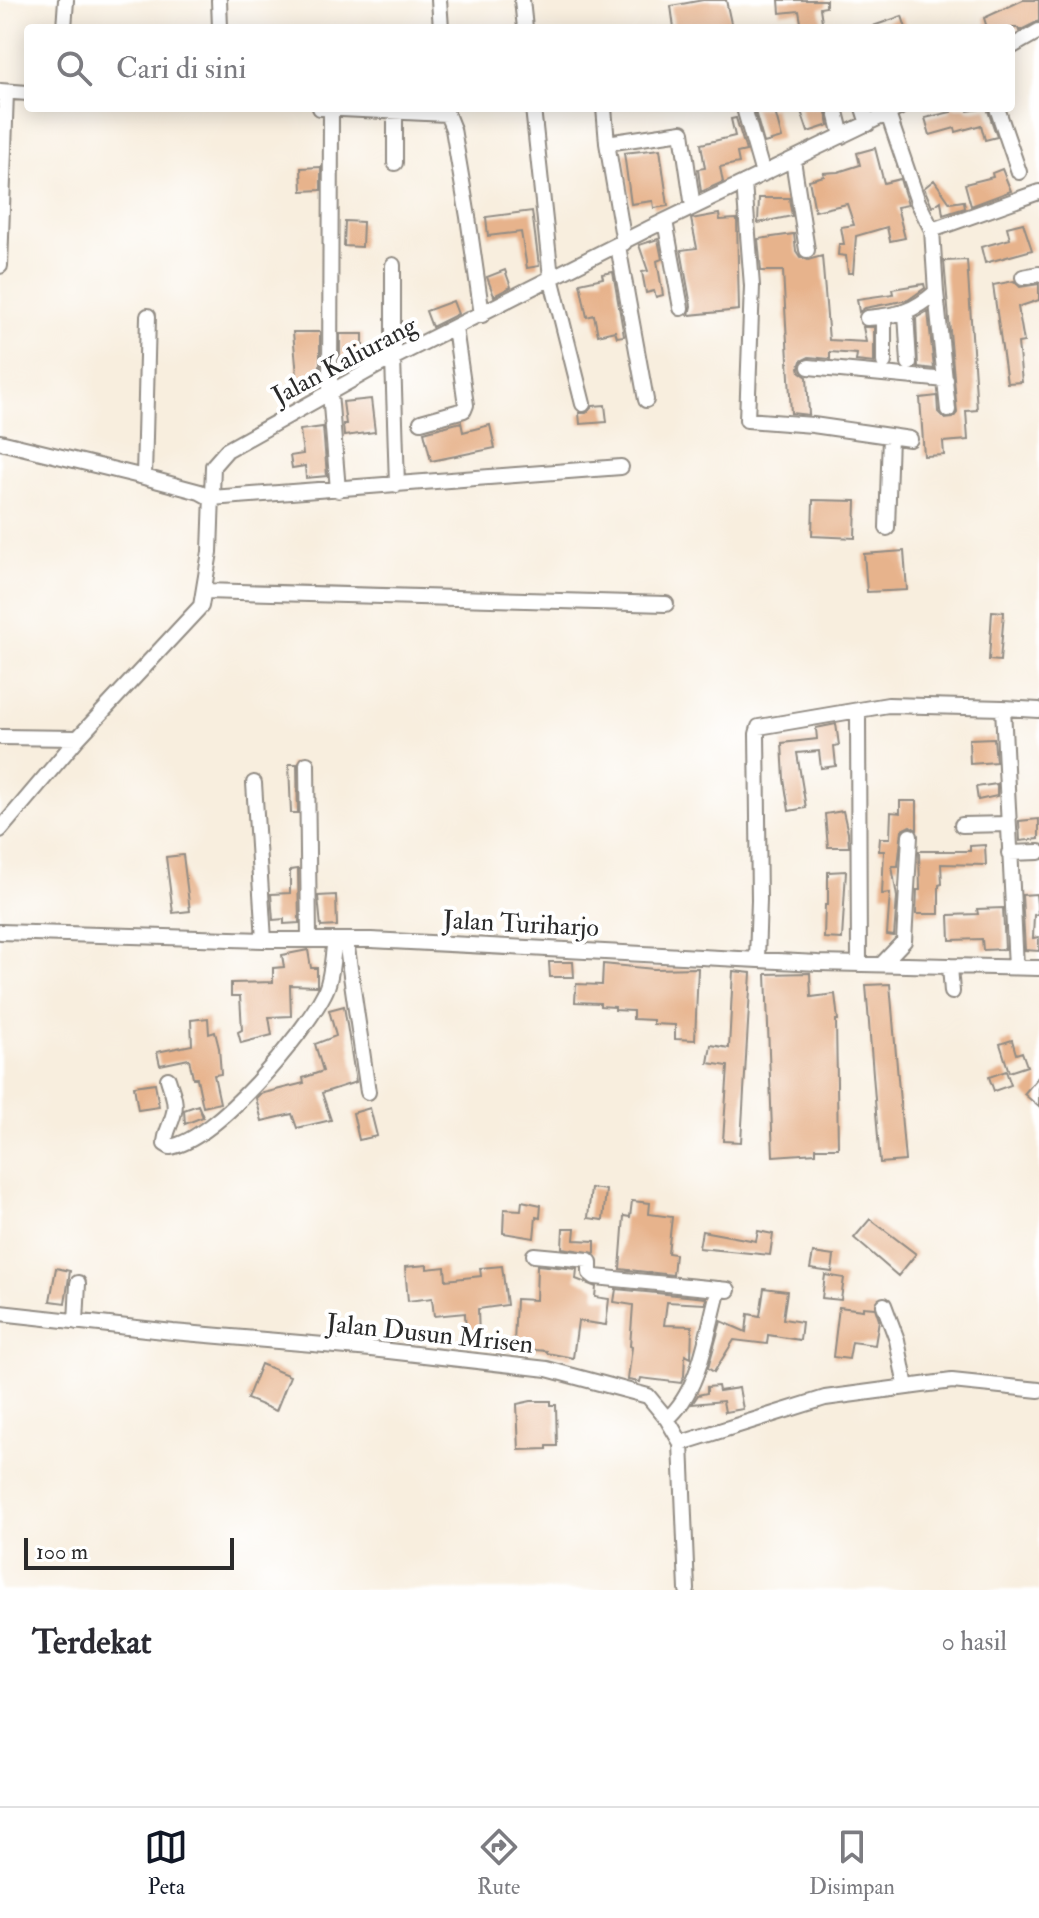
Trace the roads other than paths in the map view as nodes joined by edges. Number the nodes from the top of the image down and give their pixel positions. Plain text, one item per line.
1 (66, 0) edge
2 (219, 0) edge
3 (439, 0) edge
4 (522, 0) edge
5 (64, 24) edge
6 (220, 24) edge
7 (441, 24) edge
8 (525, 24) edge
9 (1039, 31) edge
10 (1015, 45) edge
11 (3, 91) edge
12 (24, 93) edge
13 (331, 112) edge
14 (395, 112) edge
15 (447, 112) edge
16 (533, 112) edge
17 (604, 112) edge
18 (745, 112) edge
19 (836, 112) edge
20 (864, 112) edge
21 (892, 112) edge
22 (894, 112) edge
23 (998, 112) edge
24 (868, 124) junction
25 (842, 136) junction
26 (607, 143) junction
27 (793, 160) junction
28 (395, 163) dead end
29 (1019, 172) dead end
30 (763, 174) junction
31 (744, 183) junction
32 (1039, 192) edge
33 (693, 207) junction
34 (665, 221) junction
35 (932, 230) junction
36 (621, 244) junction
37 (807, 250) dead end
38 (393, 265) dead end
39 (0, 266) edge
40 (1039, 274) edge
41 (551, 277) junction
42 (1023, 277) dead end
43 (936, 292) junction
44 (681, 308) dead end
45 (906, 313) junction
46 (482, 315) junction
47 (148, 316) dead end
48 (884, 316) junction
49 (867, 318) dead end
50 (455, 328) junction
51 (393, 358) junction
52 (884, 362) dead end
53 (909, 363) dead end
54 (809, 367) dead end
55 (946, 380) junction
56 (330, 393) junction
57 (646, 400) dead end
58 (583, 404) dead end
59 (948, 410) dead end
60 (421, 422) dead end
61 (890, 436) junction
62 (910, 439) dead end
63 (0, 442) edge
64 (621, 467) dead end
65 (144, 477) junction
66 (397, 485) junction
67 (338, 490) junction
68 (211, 498) junction
69 (887, 528) dead end
70 (205, 591) junction
71 (666, 604) dead end
72 (1003, 708) junction
73 (1039, 710) edge
74 (858, 711) junction
75 (0, 737) edge
76 (78, 738) junction
77 (307, 764) dead end
78 (254, 783) dead end
79 (1008, 824) junction
80 (962, 825) dead end
81 (0, 830) edge
82 (910, 836) dead end
83 (1039, 852) edge
84 (1009, 853) junction
85 (0, 932) edge
86 (309, 939) junction
87 (264, 940) junction
88 (341, 940) junction
89 (757, 959) junction
90 (859, 964) junction
91 (882, 964) junction
92 (950, 966) junction
93 (1016, 967) junction
94 (1039, 968) edge
95 (952, 992) dead end
96 (168, 1079) dead end
97 (368, 1092) dead end
98 (534, 1255) dead end
99 (78, 1283) dead end
100 (884, 1305) dead end
101 (0, 1313) edge
102 (76, 1322) junction
103 (905, 1379) junction
104 (1039, 1390) edge
105 (667, 1419) junction
106 (681, 1443) junction
107 (687, 1590) edge

1 - 5 street
2 - 6 street
3 - 7 street
4 - 8 street
9 - 10 street
11 - 12 street
11 - 39 street
13 - 56 street
14 - 28 street
15 - 46 street
16 - 41 street
17 - 26 street
18 - 30 street
19 - 25 street
20 - 24 street
21 - 24 street, Jalan Kaliurang
22 - 35 street
23 - 29 street
24 - 25 street, Jalan Kaliurang
25 - 27 street, Jalan Kaliurang
26 - 33 street
26 - 36 street
27 - 30 street, Jalan Kaliurang
27 - 37 street
30 - 31 street, Jalan Kaliurang
31 - 33 street, Jalan Kaliurang
31 - 61 street
32 - 35 street
33 - 34 street, Jalan Kaliurang
34 - 36 street, Jalan Kaliurang
34 - 44 street
35 - 43 street
36 - 41 street, Jalan Kaliurang
36 - 57 street
38 - 51 street
40 - 42 street
41 - 46 street, Jalan Kaliurang
41 - 58 street
43 - 45 street
43 - 55 street
45 - 48 street
45 - 53 street
46 - 50 street, Jalan Kaliurang
47 - 65 street
48 - 49 street
48 - 52 street
50 - 51 street, Jalan Kaliurang
50 - 60 street
51 - 56 street, Jalan Kaliurang
51 - 66 street
54 - 55 street
55 - 59 street
56 - 67 street
56 - 68 street, Jalan Kaliurang
61 - 62 street
61 - 69 street
63 - 65 street
64 - 66 street
65 - 68 street
66 - 67 street
67 - 68 street
68 - 70 street, Jalan Kaliurang
70 - 71 street
70 - 76 street, Jalan Kaliurang
72 - 73 street
72 - 74 street
72 - 79 street
74 - 89 street
74 - 90 street
75 - 76 street
76 - 81 street, Jalan Kaliurang
77 - 86 street
78 - 87 street
79 - 80 street
79 - 84 street
82 - 91 street
83 - 84 street
84 - 93 street
85 - 87 street, Jalan Turiharjo
86 - 87 street, Jalan Turiharjo
86 - 88 street, Jalan Turiharjo
88 - 89 street, Jalan Turiharjo
88 - 96 street
88 - 97 street
89 - 90 street, Jalan Turiharjo
90 - 91 street, Jalan Turiharjo
91 - 92 street, Jalan Turiharjo
92 - 93 street, Jalan Turiharjo
92 - 95 street
93 - 94 street, Jalan Turiharjo
98 - 105 street
99 - 102 street
100 - 103 street
101 - 102 street, Jalan Dusun Mrisen
102 - 105 street, Jalan Dusun Mrisen
103 - 104 street
103 - 106 street
105 - 106 street, Jalan Dusun Mrisen
106 - 107 street, Jalan Dusun Mrisen

